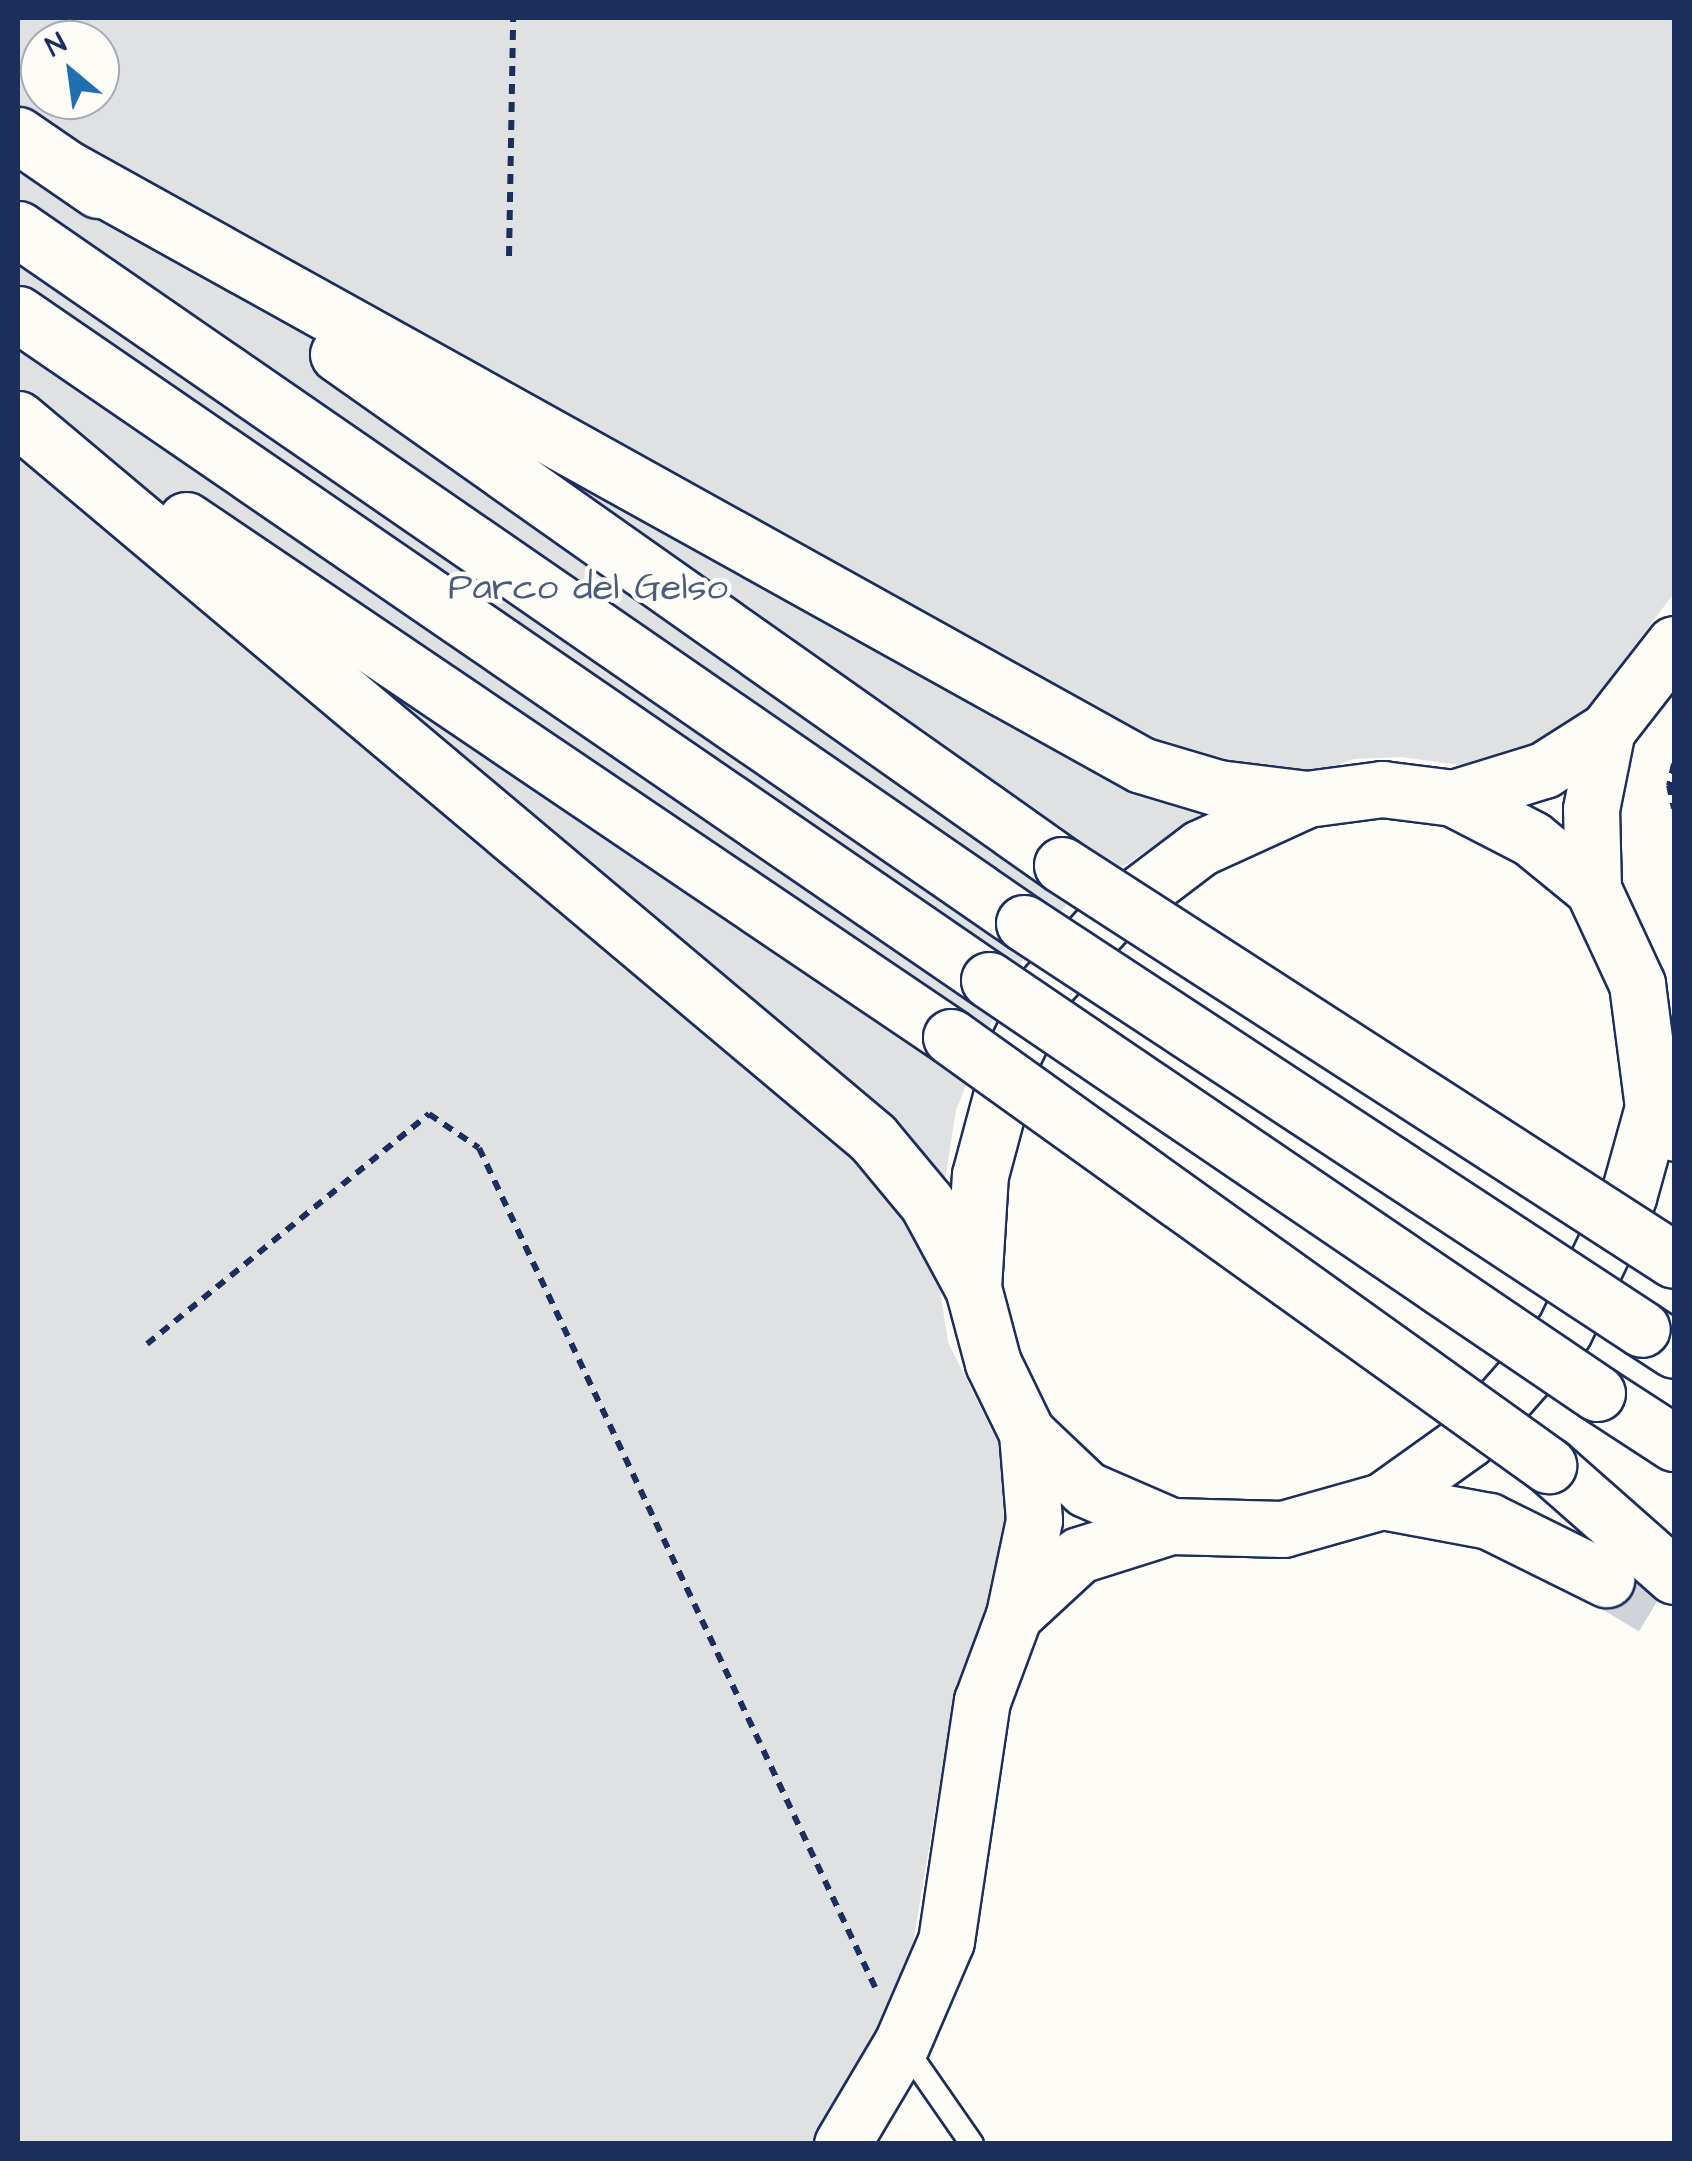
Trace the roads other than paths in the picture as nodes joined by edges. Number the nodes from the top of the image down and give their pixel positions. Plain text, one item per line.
1 (18, 135) edge
2 (68, 169) junction
3 (18, 229) edge
4 (18, 314) edge
5 (18, 406) edge
6 (18, 419) edge
7 (1674, 644) edge
8 (1608, 730) junction
9 (1307, 798) junction
10 (1453, 798) junction
11 (1593, 888) junction
12 (1664, 1120) edge
13 (1674, 1260) edge
14 (973, 1288) junction
15 (1658, 1339) edge
16 (1027, 1433) junction
17 (1674, 1442) edge
18 (1382, 1501) junction
19 (1170, 1526) junction
20 (1674, 1576) edge
21 (1606, 1579) tunnel mouth
22 (1014, 1615) junction
23 (902, 2043) junction
24 (842, 2144) edge
25 (972, 2144) edge

1 - 2 main road
2 - 9 main road
2 - 13 main road, bridge
3 - 15 main road, bridge
4 - 17 main road, bridge
5 - 20 main road, bridge
6 - 14 main road
7 - 8 main road
8 - 10 main road
8 - 11 main road
9 - 10 main road
9 - 14 main road
10 - 11 main road
11 - 12 main road
12 - 18 main road
14 - 16 main road
16 - 19 main road
16 - 22 main road
18 - 19 main road
18 - 21 main road
19 - 22 main road
22 - 23 main road
23 - 24 main road
23 - 25 lane

